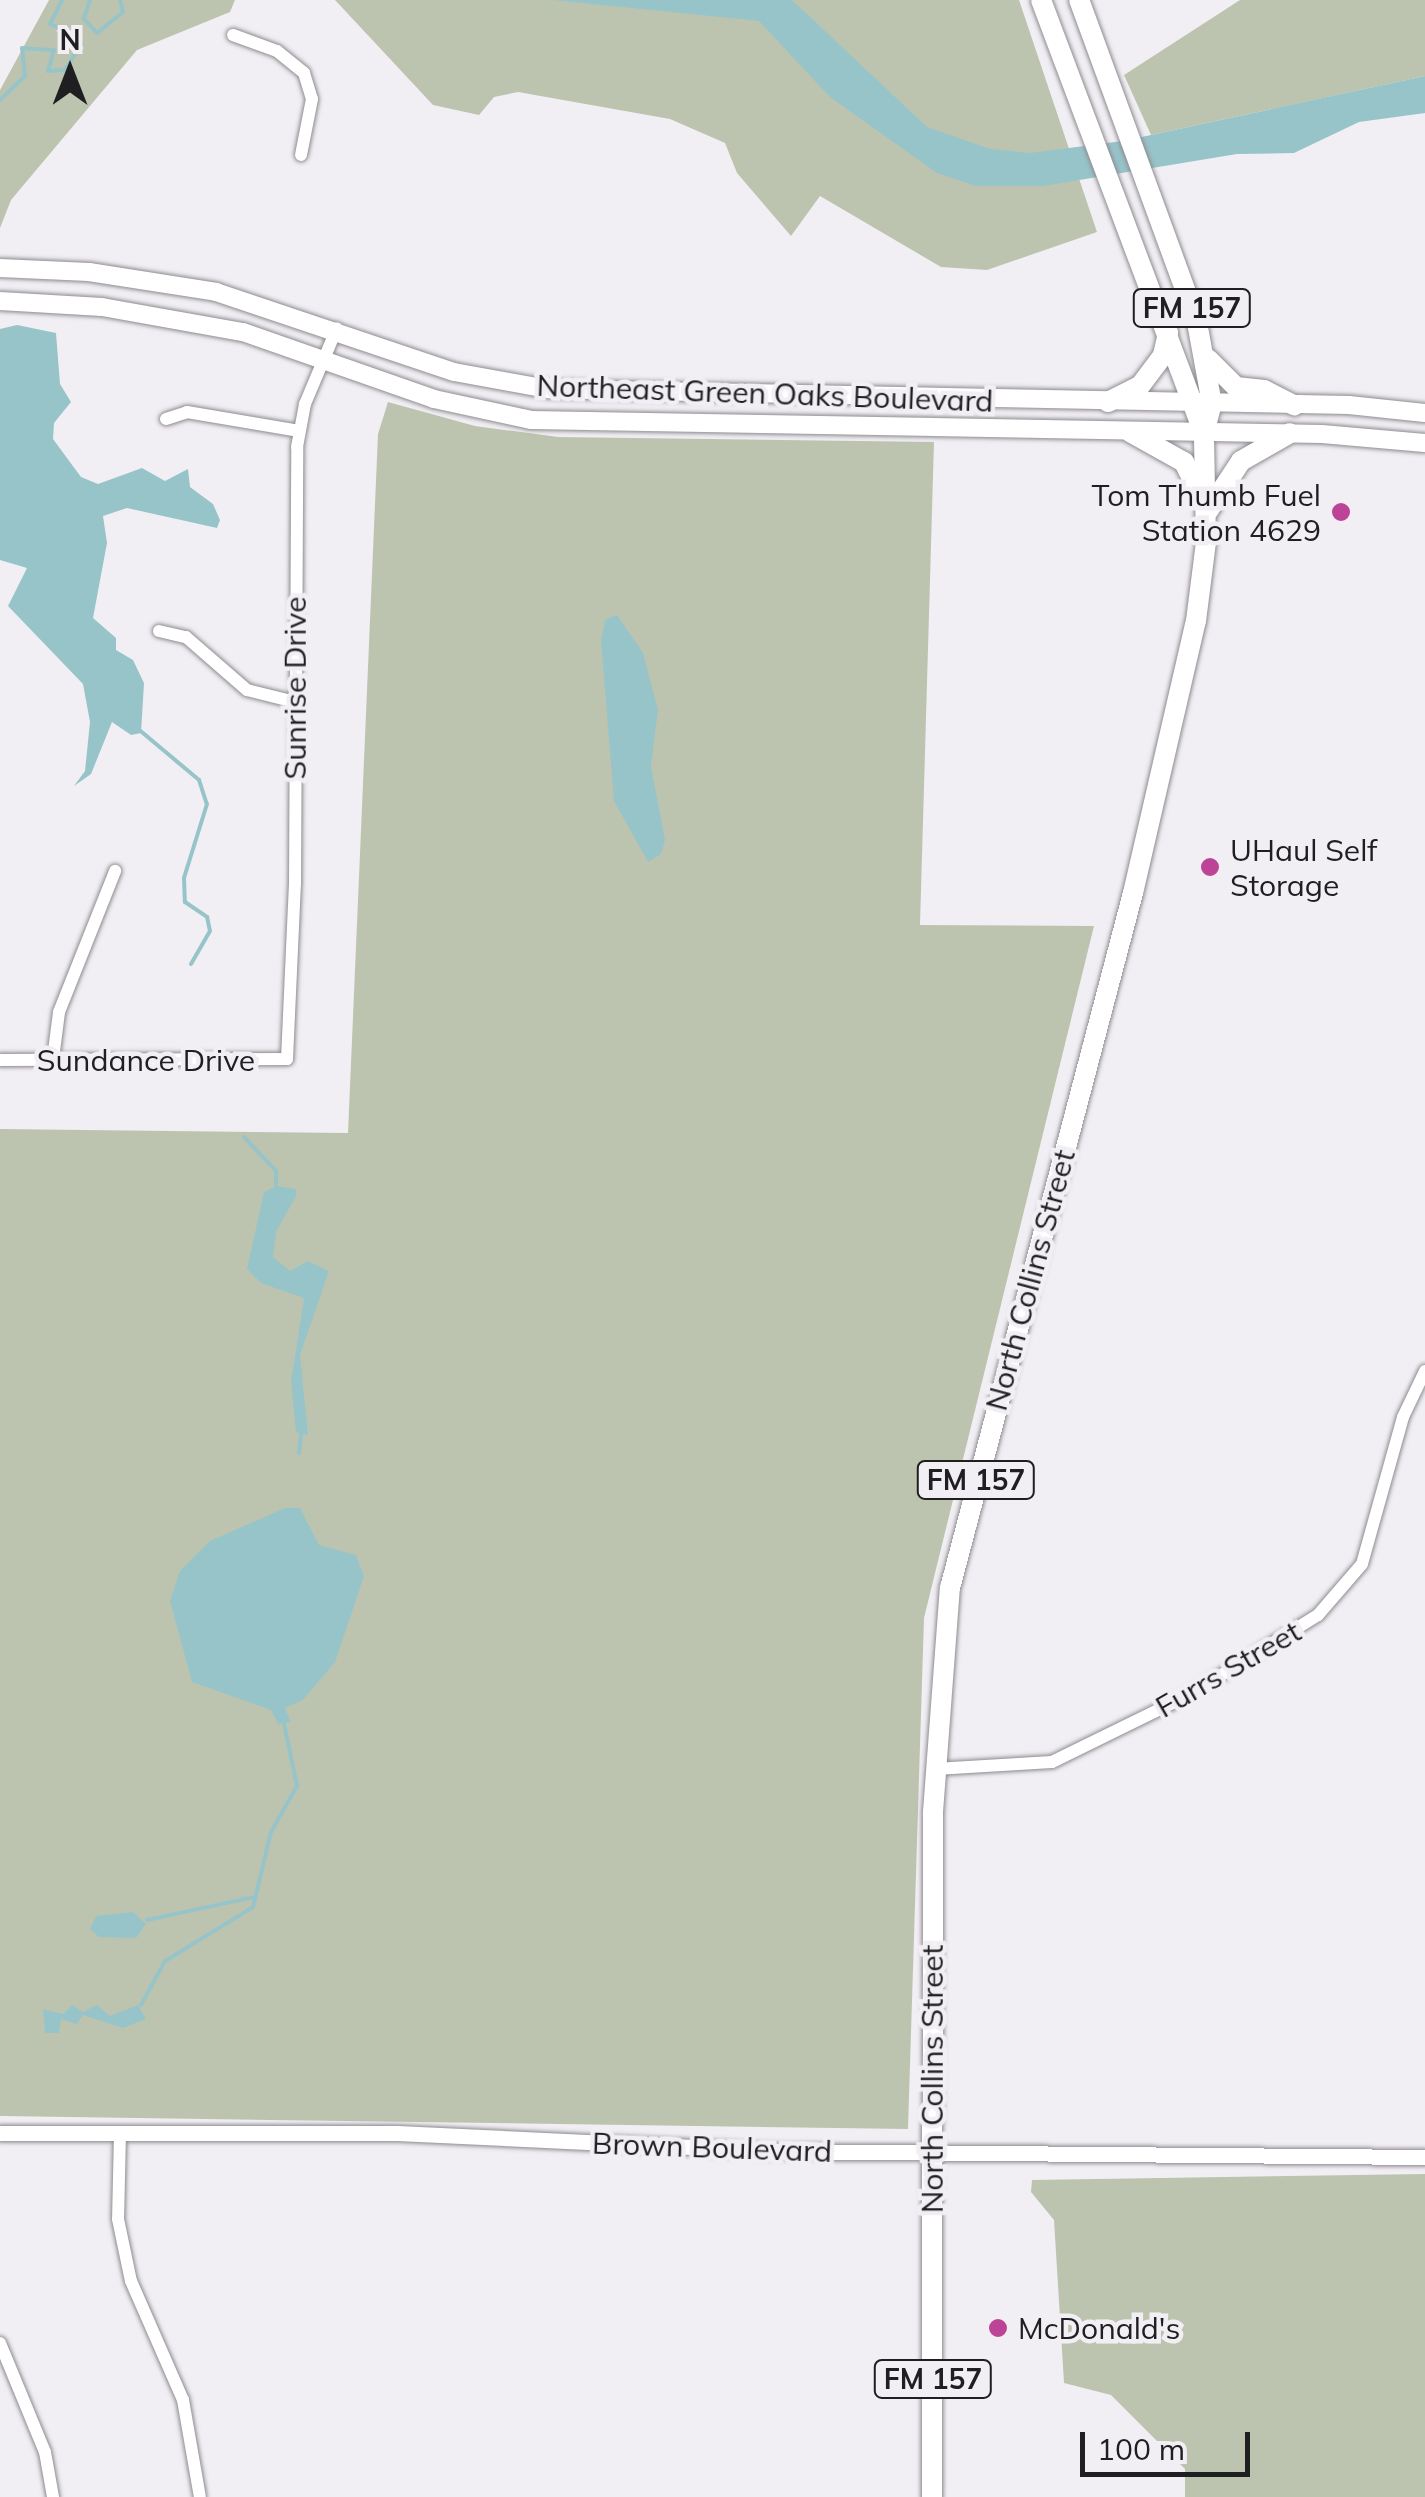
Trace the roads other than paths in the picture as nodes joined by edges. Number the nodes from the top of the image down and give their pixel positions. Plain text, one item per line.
1 (1041, 0) edge
2 (1080, 0) edge
3 (233, 35) dead end
4 (301, 155) dead end
5 (0, 268) edge
6 (0, 301) edge
7 (337, 328) junction
8 (1169, 331) junction
9 (1203, 351) junction
10 (323, 359) junction
11 (941, 398) junction
12 (1108, 402) junction
13 (1188, 404) junction
14 (1212, 404) junction
15 (1294, 405) junction
16 (1425, 413) edge
17 (166, 419) dead end
18 (941, 429) junction
19 (299, 431) junction
20 (1130, 432) junction
21 (1204, 433) junction
22 (1290, 434) junction
23 (1425, 443) edge
24 (1207, 512) junction
25 (159, 631) dead end
26 (295, 702) junction
27 (115, 871) dead end
28 (288, 1055) joint
29 (53, 1059) junction
30 (0, 1060) edge
31 (1425, 1371) edge
32 (935, 1768) junction
33 (0, 2133) edge
34 (120, 2133) junction
35 (931, 2154) junction
36 (1425, 2157) edge
37 (0, 2343) edge
38 (7, 2386) edge
39 (53, 2497) edge
40 (200, 2497) edge
41 (932, 2497) edge

1 - 8 main road, North Collins Street / FM 157
2 - 9 main road, North Collins Street / FM 157
3 - 4 street
5 - 7 main road, Northeast Green Oaks Boulevard
6 - 10 main road, Northeast Green Oaks Boulevard
7 - 10 street, Sunrise Drive
7 - 11 main road, Northeast Green Oaks Boulevard
8 - 12 main road
8 - 13 main road, North Collins Street / FM 157
9 - 14 main road, North Collins Street / FM 157
9 - 15 main road
10 - 18 main road, Northeast Green Oaks Boulevard
10 - 19 street, Sunrise Drive
11 - 12 main road, Northeast Green Oaks Boulevard
11 - 18 main road
12 - 13 main road, Northeast Green Oaks Boulevard
13 - 14 main road, Northeast Green Oaks Boulevard
13 - 21 main road, North Collins Street / FM 157
14 - 15 main road, Northeast Green Oaks Boulevard
14 - 21 main road, North Collins Street / FM 157
15 - 16 main road, Northeast Green Oaks Boulevard
17 - 19 street
18 - 20 main road, Northeast Green Oaks Boulevard
19 - 26 street, Sunrise Drive
20 - 21 main road, Northeast Green Oaks Boulevard
20 - 24 main road
21 - 22 main road, Northeast Green Oaks Boulevard
21 - 24 main road, North Collins Street / FM 157
22 - 23 main road, Northeast Green Oaks Boulevard
22 - 24 main road
24 - 32 main road, North Collins Street / FM 157
25 - 26 street
26 - 28 street, Sunrise Drive
27 - 29 street
28 - 29 street, Sundance Drive
29 - 30 street, Sundance Drive
31 - 32 street, Furrs Street
32 - 35 main road, North Collins Street / FM 157
33 - 34 street, Brown Boulevard
34 - 35 street, Brown Boulevard
34 - 40 street
35 - 36 street, Brown Boulevard
35 - 41 main road, North Collins Street / FM 157
37 - 38 street
38 - 39 street

